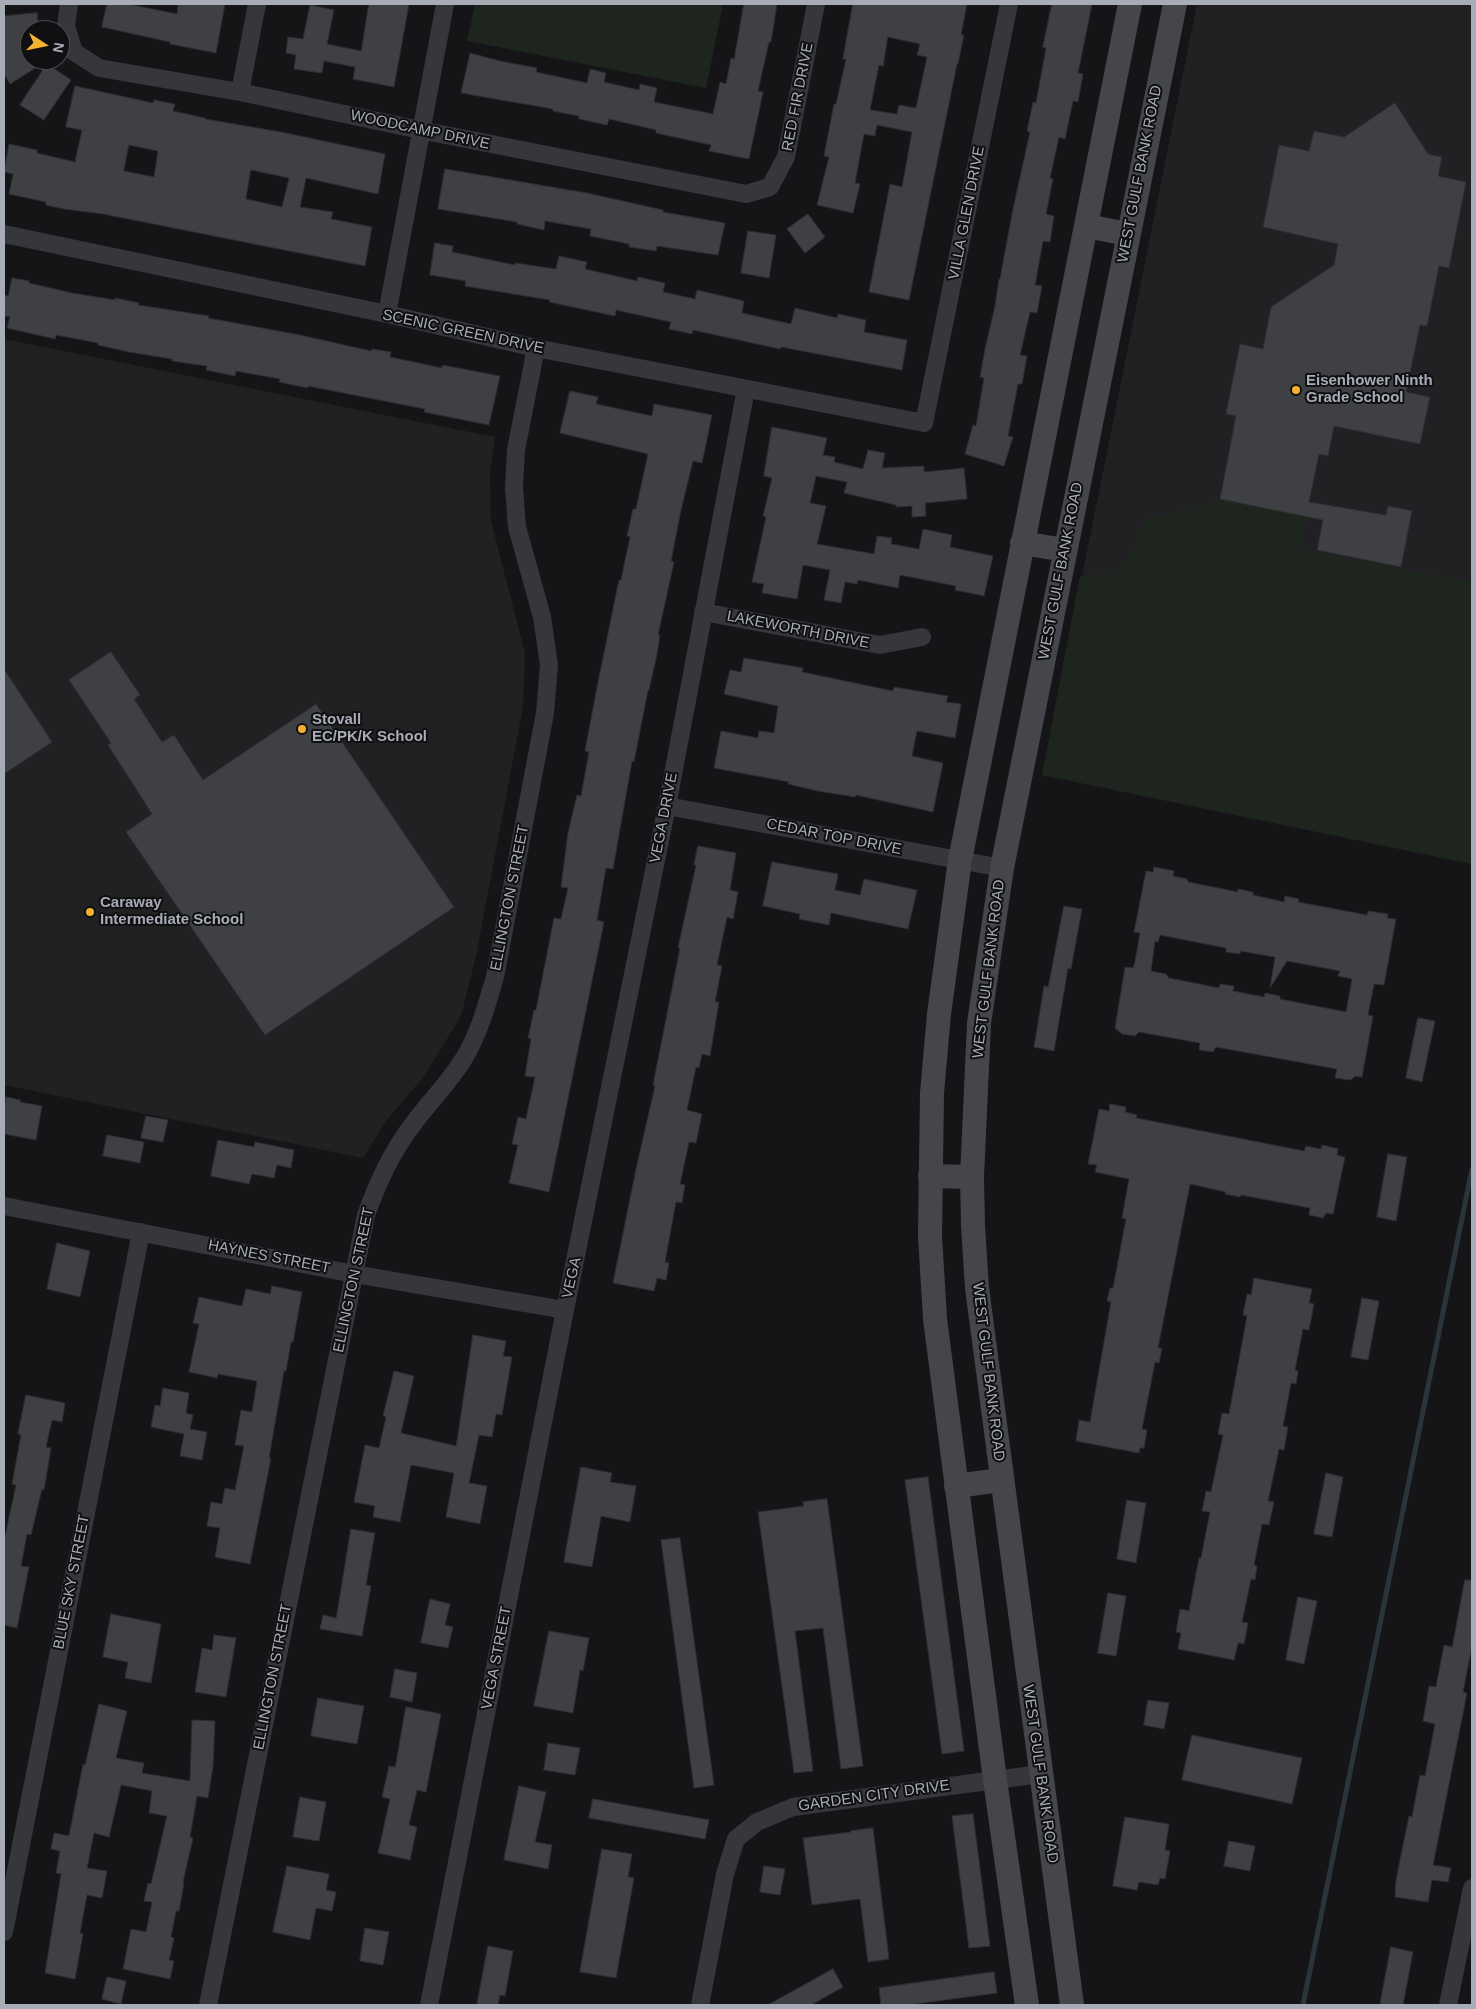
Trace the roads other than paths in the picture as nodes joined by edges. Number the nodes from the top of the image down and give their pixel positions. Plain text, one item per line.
1 (69, 4) edge
2 (256, 4) edge
3 (445, 4) edge
4 (816, 4) edge
5 (1009, 4) edge
6 (1130, 4) edge
7 (1175, 4) edge
8 (240, 92) junction
9 (420, 130) junction
10 (770, 187) joint
11 (1086, 226) junction
12 (4, 234) edge
13 (1128, 234) junction
14 (387, 314) junction
15 (536, 348) junction
16 (746, 389) junction
17 (924, 423) joint
18 (1022, 543) junction
19 (1065, 550) junction
20 (703, 612) junction
21 (922, 637) dead end
22 (667, 806) junction
23 (960, 860) junction
24 (1002, 868) junction
25 (930, 1176) junction
26 (972, 1176) junction
27 (4, 1206) edge
28 (141, 1232) junction
29 (579, 1245) joint
30 (354, 1274) junction
31 (565, 1310) junction
32 (1001, 1480) junction
33 (956, 1486) junction
34 (1040, 1774) junction
35 (995, 1780) junction
36 (1471, 1899) edge
37 (4, 1932) edge
38 (208, 2005) edge
39 (429, 2005) edge
40 (700, 2005) edge
41 (1027, 2005) edge
42 (1072, 2005) edge
43 (1448, 2005) edge

1 - 8 street, WOODCAMP DRIVE
2 - 8 street
3 - 9 street
4 - 10 street, RED FIR DRIVE
5 - 17 street, VILLA GLEN DRIVE
6 - 11 main road
7 - 13 main road, WEST GULF BANK ROAD
8 - 9 street, WOODCAMP DRIVE
9 - 10 street, WOODCAMP DRIVE
9 - 14 street
11 - 13 main road
11 - 18 main road
12 - 14 street, SCENIC GREEN DRIVE
13 - 19 main road, WEST GULF BANK ROAD
14 - 15 street, SCENIC GREEN DRIVE
15 - 16 street, SCENIC GREEN DRIVE
15 - 30 street, ELLINGTON STREET
16 - 17 street, SCENIC GREEN DRIVE
16 - 20 street, VEGA DRIVE
18 - 19 main road
18 - 23 main road
19 - 24 main road, WEST GULF BANK ROAD
20 - 21 street, LAKEWORTH DRIVE
20 - 22 street, VEGA DRIVE
22 - 23 street, CEDAR TOP DRIVE
22 - 29 street, VEGA DRIVE
23 - 24 street, CEDAR TOP DRIVE
23 - 25 main road
24 - 26 main road, WEST GULF BANK ROAD
25 - 26 main road
25 - 33 main road
26 - 32 main road, WEST GULF BANK ROAD
27 - 28 street, HAYNES STREET
28 - 30 street, HAYNES STREET
28 - 37 street, BLUE SKY STREET
29 - 31 street, VEGA
30 - 31 street, HAYNES STREET
30 - 38 street, ELLINGTON STREET
31 - 39 street, VEGA STREET
32 - 33 main road
32 - 34 main road, WEST GULF BANK ROAD
33 - 35 main road
34 - 35 street, GARDEN CITY DRIVE
34 - 42 main road, WEST GULF BANK ROAD
35 - 40 street, GARDEN CITY DRIVE
35 - 41 main road
36 - 43 street

